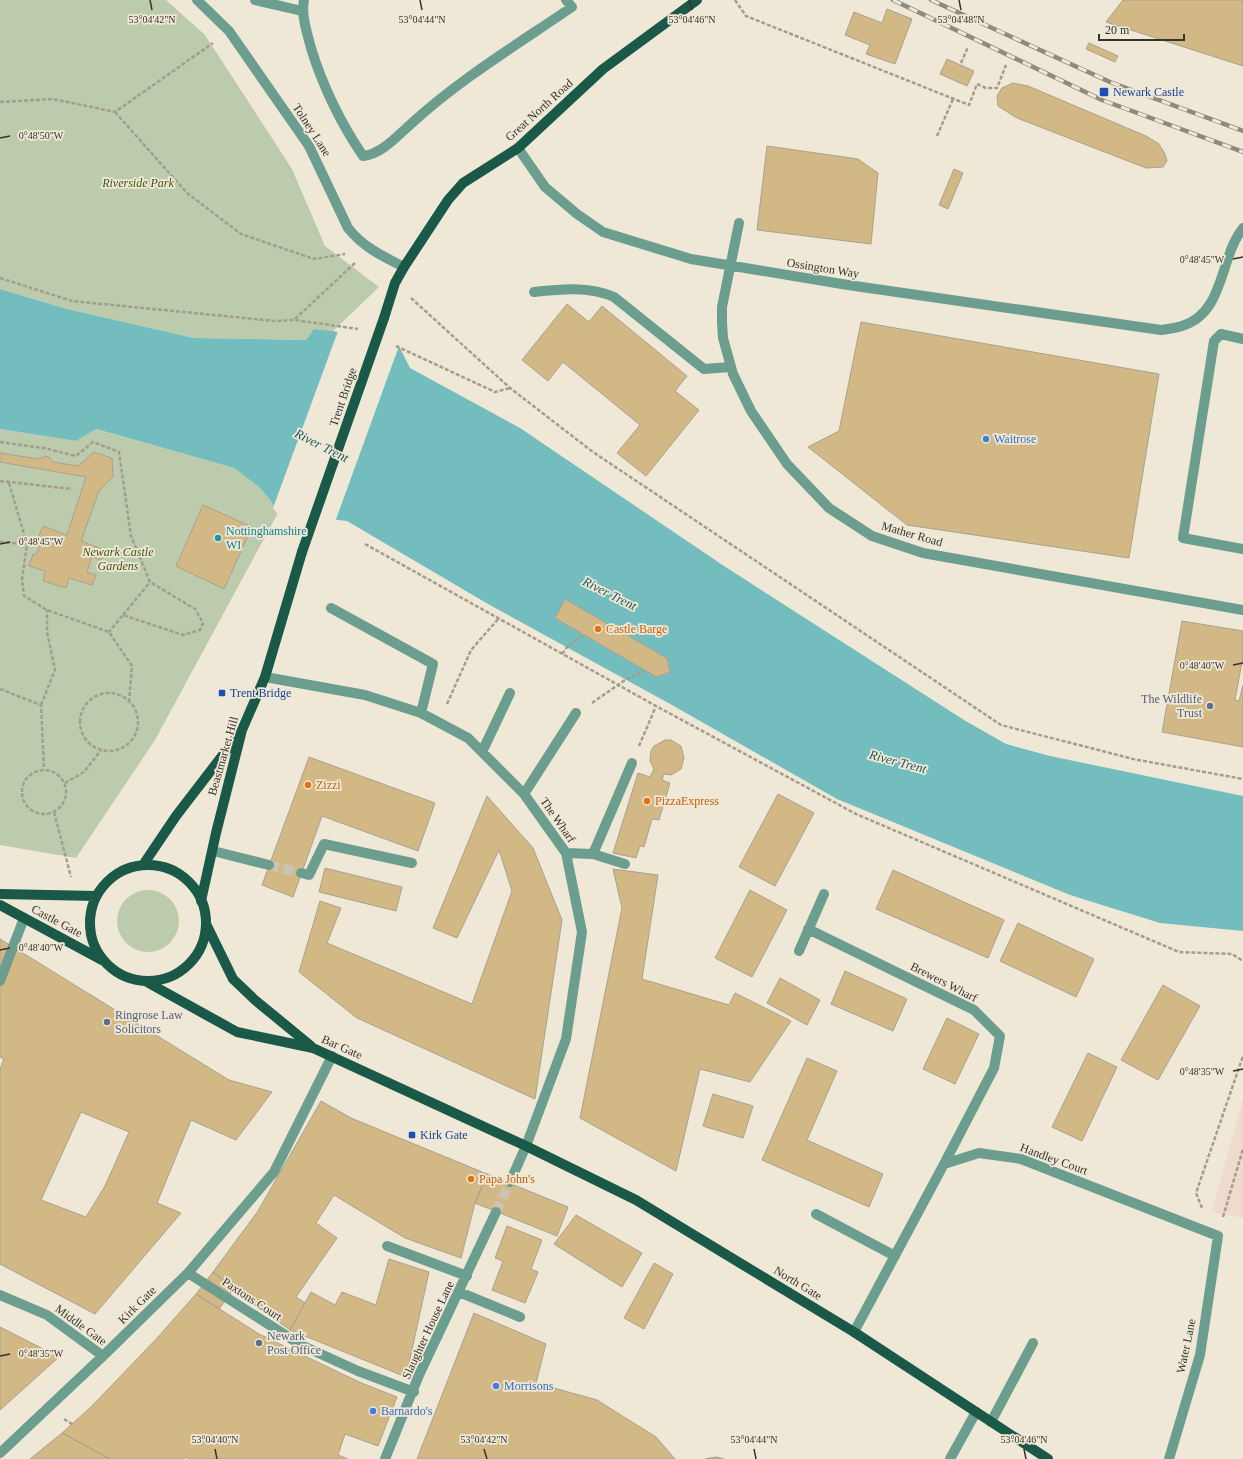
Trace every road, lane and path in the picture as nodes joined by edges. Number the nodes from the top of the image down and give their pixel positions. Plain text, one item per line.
1 (197, 0) edge
2 (255, 0) edge
3 (304, 0) edge
4 (566, 0) edge
5 (697, 0) edge
6 (735, 0) edge
7 (302, 11) junction
8 (229, 32) junction
9 (968, 47) dead end
10 (961, 63) dead end
11 (1006, 65) dead end
12 (953, 99) junction
13 (0, 102) edge
14 (115, 112) junction
15 (937, 136) dead end
16 (518, 148) junction
17 (739, 223) dead end
18 (1243, 228) edge
19 (369, 249) junction
20 (730, 266) junction
21 (404, 267) junction
22 (0, 278) edge
23 (395, 283) junction
24 (534, 292) dead end
25 (384, 318) joint
26 (295, 320) junction
27 (359, 330) dead end
28 (1243, 339) edge
29 (391, 344) dead end
30 (730, 366) junction
31 (510, 388) junction
32 (0, 442) edge
33 (0, 481) edge
34 (9, 483) junction
35 (72, 489) dead end
36 (0, 542) edge
37 (27, 544) junction
38 (365, 544) dead end
39 (1243, 549) edge
40 (302, 552) joint
41 (150, 582) junction
42 (331, 608) dead end
43 (47, 610) junction
44 (1243, 610) edge
45 (123, 615) junction
46 (499, 618) junction
47 (109, 632) junction
48 (583, 635) dead end
49 (562, 654) junction
50 (644, 671) dead end
51 (265, 677) junction
52 (619, 685) junction
53 (0, 689) edge
54 (510, 693) dead end
55 (129, 701) junction
56 (41, 705) junction
57 (656, 706) junction
58 (421, 713) junction
59 (576, 713) joint
60 (438, 722) junction
61 (242, 730) junction
62 (101, 750) junction
63 (482, 752) junction
64 (632, 763) joint
65 (44, 769) junction
66 (1243, 779) edge
67 (65, 783) junction
68 (524, 794) junction
69 (54, 812) junction
70 (213, 851) junction
71 (566, 853) junction
72 (593, 854) junction
73 (412, 863) dead end
74 (625, 864) dead end
75 (143, 865) junction
76 (269, 865) tunnel mouth
77 (301, 873) tunnel mouth
78 (0, 894) edge
79 (824, 894) dead end
80 (77, 896) junction
81 (96, 896) junction
82 (201, 901) junction
83 (0, 905) edge
84 (24, 918) junction
85 (206, 924) junction
86 (808, 929) junction
87 (799, 951) dead end
88 (102, 960) junction
89 (1243, 961) edge
90 (0, 981) edge
91 (145, 982) junction
92 (314, 1048) junction
93 (332, 1056) junction
94 (1243, 1056) edge
95 (526, 1146) junction
96 (1243, 1149) edge
97 (944, 1164) junction
98 (510, 1182) tunnel mouth
99 (496, 1212) tunnel mouth
100 (816, 1214) dead end
101 (1216, 1235) junction
102 (387, 1246) dead end
103 (895, 1256) junction
104 (188, 1273) junction
105 (467, 1276) junction
106 (459, 1292) junction
107 (0, 1295) edge
108 (520, 1317) dead end
109 (854, 1332) junction
110 (1032, 1343) dead end
111 (103, 1356) junction
112 (414, 1392) junction
113 (976, 1412) junction
114 (991, 1422) junction
115 (0, 1453) edge
116 (385, 1459) edge
117 (950, 1459) edge
118 (1048, 1459) edge
119 (1169, 1459) edge

1 - 8 street, Tolney Lane
2 - 7 street
3 - 7 street
4 - 7 street
5 - 16 main road, Great North Road
6 - 12 path
8 - 14 path
8 - 19 street, Tolney Lane
9 - 10 path
11 - 12 path
12 - 15 path
13 - 14 path
14 - 19 path
16 - 20 street, Ossington Way
16 - 21 main road, Great North Road
17 - 20 street, Mather Road
18 - 20 street, Ossington Way
19 - 21 street, Tolney Lane
19 - 26 path
20 - 30 street, Mather Road
21 - 23 main road, Great North Road
22 - 26 path
23 - 25 main road, Great North Road
23 - 31 path
24 - 30 street
25 - 40 main road, Trent Bridge, bridge
26 - 27 path
28 - 39 street
29 - 31 path
30 - 44 street, Mather Road
31 - 66 path
32 - 41 path
33 - 34 path
34 - 35 path
34 - 37 path
36 - 37 path
37 - 43 path
38 - 46 path
40 - 51 main road, Beastmarket Hill
41 - 45 path
41 - 45 path
42 - 58 street
43 - 47 path
43 - 56 path
45 - 47 path
46 - 49 path
46 - 60 path
47 - 55 path
48 - 49 path
49 - 52 path
50 - 52 path
51 - 58 street, The Wharf
51 - 61 main road, Beastmarket Hill
52 - 57 path
52 - 59 path
53 - 56 path
54 - 63 street
55 - 62 path
55 - 62 path
56 - 65 path
57 - 64 path
57 - 89 path
58 - 60 street, The Wharf
59 - 68 street
60 - 63 street, The Wharf
61 - 70 main road, Beastmarket Hill
61 - 75 main road
62 - 67 path
63 - 68 street, The Wharf
64 - 72 street
65 - 67 path
65 - 69 path
67 - 69 path
68 - 71 street, The Wharf
69 - 80 path
70 - 76 street
70 - 82 main road, Beastmarket Hill
71 - 72 street
71 - 95 street, The Wharf
72 - 74 street
73 - 77 street
75 - 81 main road
75 - 82 main road
78 - 80 main road
79 - 86 street
80 - 81 main road
81 - 88 main road
82 - 85 main road
83 - 84 main road, Castle Gate
84 - 88 main road, Castle Gate
84 - 90 street
85 - 91 main road
85 - 92 main road
86 - 87 street
86 - 97 street, Brewers Wharf
88 - 91 main road
91 - 92 main road, Bar Gate
92 - 93 main road, Bar Gate
93 - 95 main road, Bar Gate
93 - 104 street, Kirk Gate
94 - 101 path
95 - 98 street
95 - 109 main road, North Gate
96 - 101 path
97 - 101 street, Handley Court
97 - 103 street
99 - 105 street, Slaughter House Lane
100 - 103 street
101 - 119 street, Water Lane
102 - 105 street
103 - 109 street
104 - 111 street, Kirk Gate
104 - 112 street, Paxtons Court
105 - 106 street, Slaughter House Lane
106 - 108 street
106 - 112 street, Slaughter House Lane
107 - 111 street, Middle Gate
109 - 113 main road, North Gate
110 - 114 street
111 - 115 street, Kirk Gate
112 - 116 street, Slaughter House Lane
113 - 114 main road, North Gate
113 - 117 street
114 - 118 main road, North Gate

